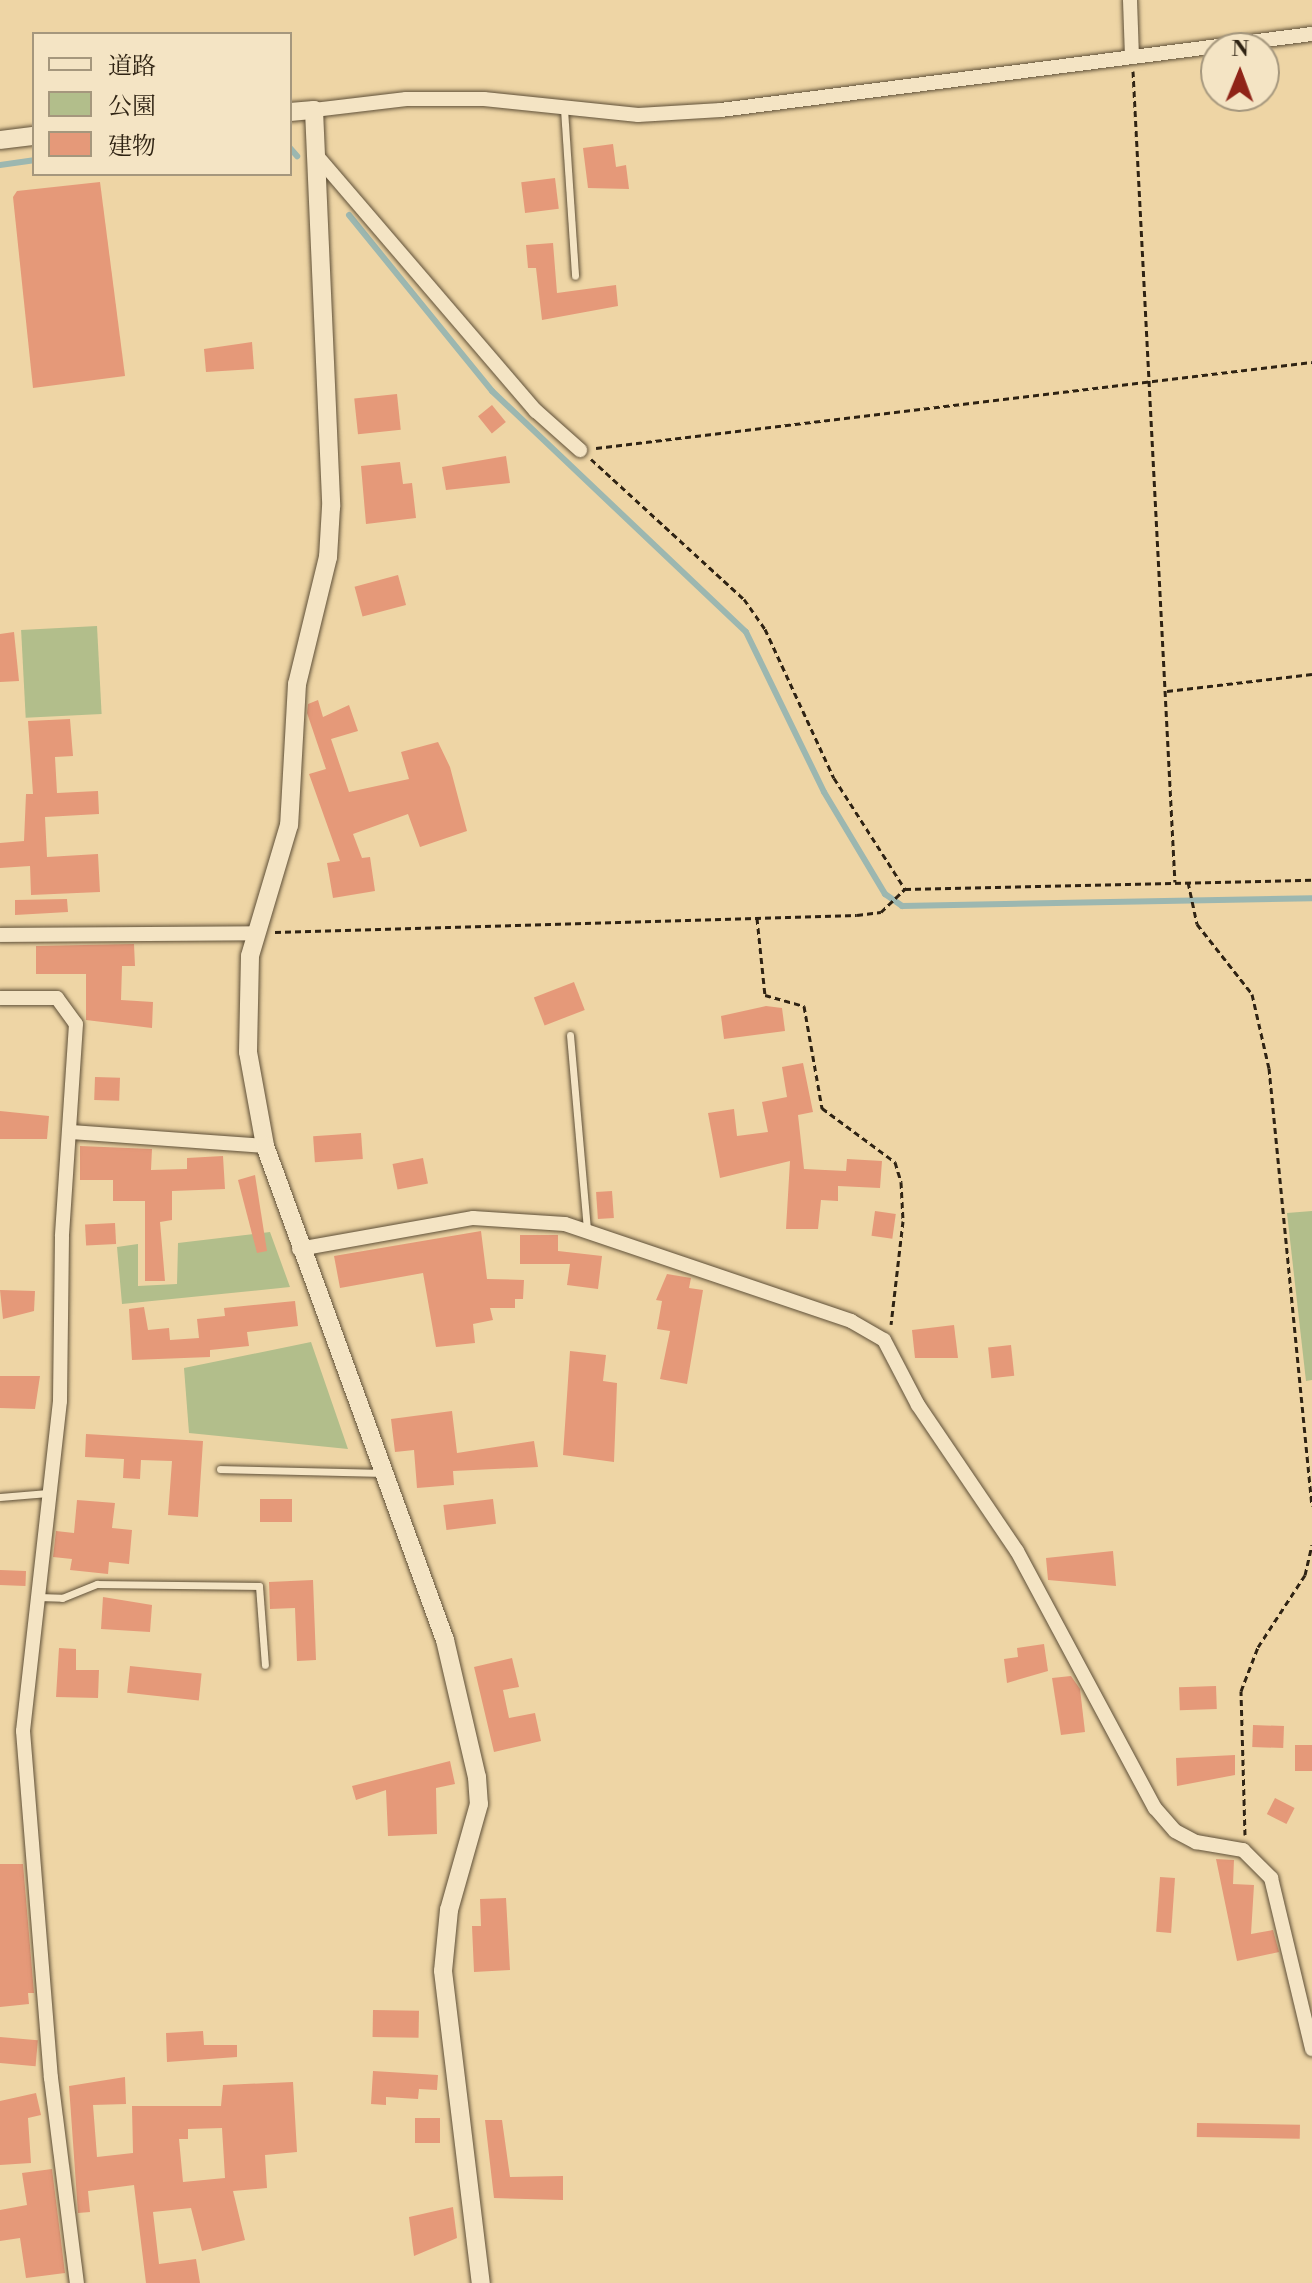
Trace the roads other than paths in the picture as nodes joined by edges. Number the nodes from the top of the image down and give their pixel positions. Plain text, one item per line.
1 (1130, 0) edge
2 (1312, 34) edge
3 (1132, 56) junction
4 (564, 109) junction
5 (314, 110) junction
6 (292, 112) edge
7 (32, 136) edge
8 (0, 140) edge
9 (318, 157) junction
10 (575, 276) dead end
11 (580, 450) road end
12 (256, 933) junction
13 (0, 935) edge
14 (0, 998) edge
15 (570, 1035) dead end
16 (71, 1132) junction
17 (265, 1146) junction
18 (587, 1230) junction
19 (299, 1249) junction
20 (220, 1469) dead end
21 (381, 1473) junction
22 (48, 1493) junction
23 (0, 1497) edge
24 (35, 1597) junction
25 (265, 1665) dead end
26 (1312, 2049) edge
27 (77, 2283) edge
28 (481, 2283) edge

1 - 3 street
2 - 3 street
3 - 4 street
4 - 5 street
4 - 10 lane
5 - 6 street
5 - 9 street
7 - 8 street
9 - 11 street
9 - 12 street
12 - 13 street
12 - 17 street
14 - 16 street
15 - 18 lane
16 - 17 street
16 - 22 street
17 - 19 street
18 - 19 street
18 - 26 street
19 - 21 street
20 - 21 lane
21 - 28 street
22 - 23 lane
22 - 24 street
24 - 25 lane
24 - 27 street

